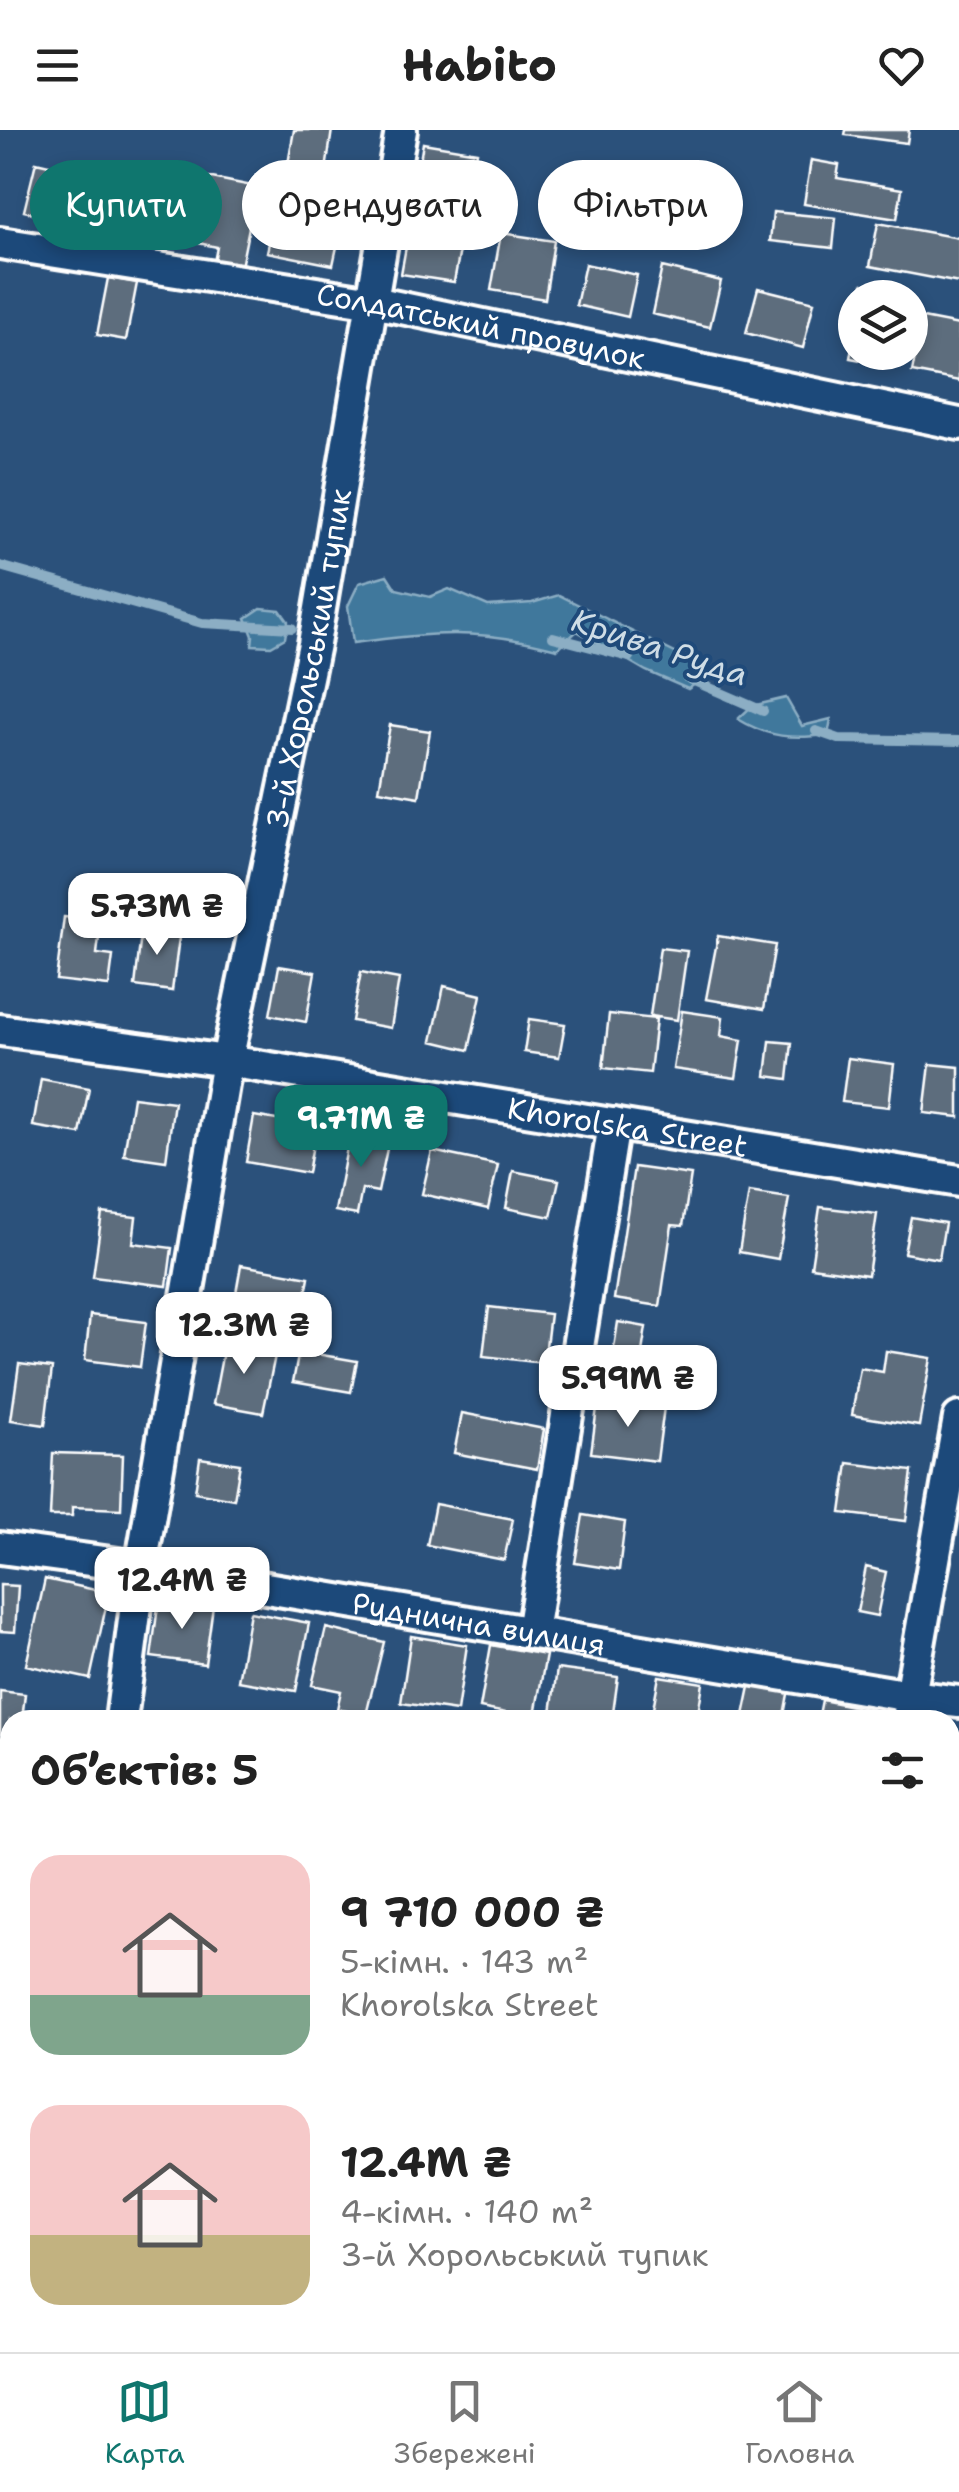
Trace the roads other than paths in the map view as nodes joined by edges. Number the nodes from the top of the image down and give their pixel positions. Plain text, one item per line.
1 (400, 130) edge
2 (0, 242) edge
3 (373, 302) junction
4 (959, 424) edge
5 (0, 1030) edge
6 (227, 1060) junction
7 (614, 1124) junction
8 (959, 1182) edge
9 (959, 1418) edge
10 (0, 1548) edge
11 (141, 1566) junction
12 (532, 1632) junction
13 (959, 1702) edge
14 (910, 1708) edge
15 (122, 1710) edge

1 - 3 street, 3-й Хорольський тупик
2 - 3 street, Солдатський провулок
3 - 4 street, Солдатський провулок
3 - 6 street, 3-й Хорольський тупик
5 - 6 street, Khorolska Street
6 - 7 street, Khorolska Street
6 - 11 street, 3-й Хорольський тупик
7 - 8 street, Khorolska Street
7 - 12 street
9 - 14 street
10 - 11 street, Руднична вулиця
11 - 12 street, Руднична вулиця
11 - 15 street, 3-й Хорольський тупик
12 - 14 street, Руднична вулиця
13 - 14 street, Руднична вулиця

